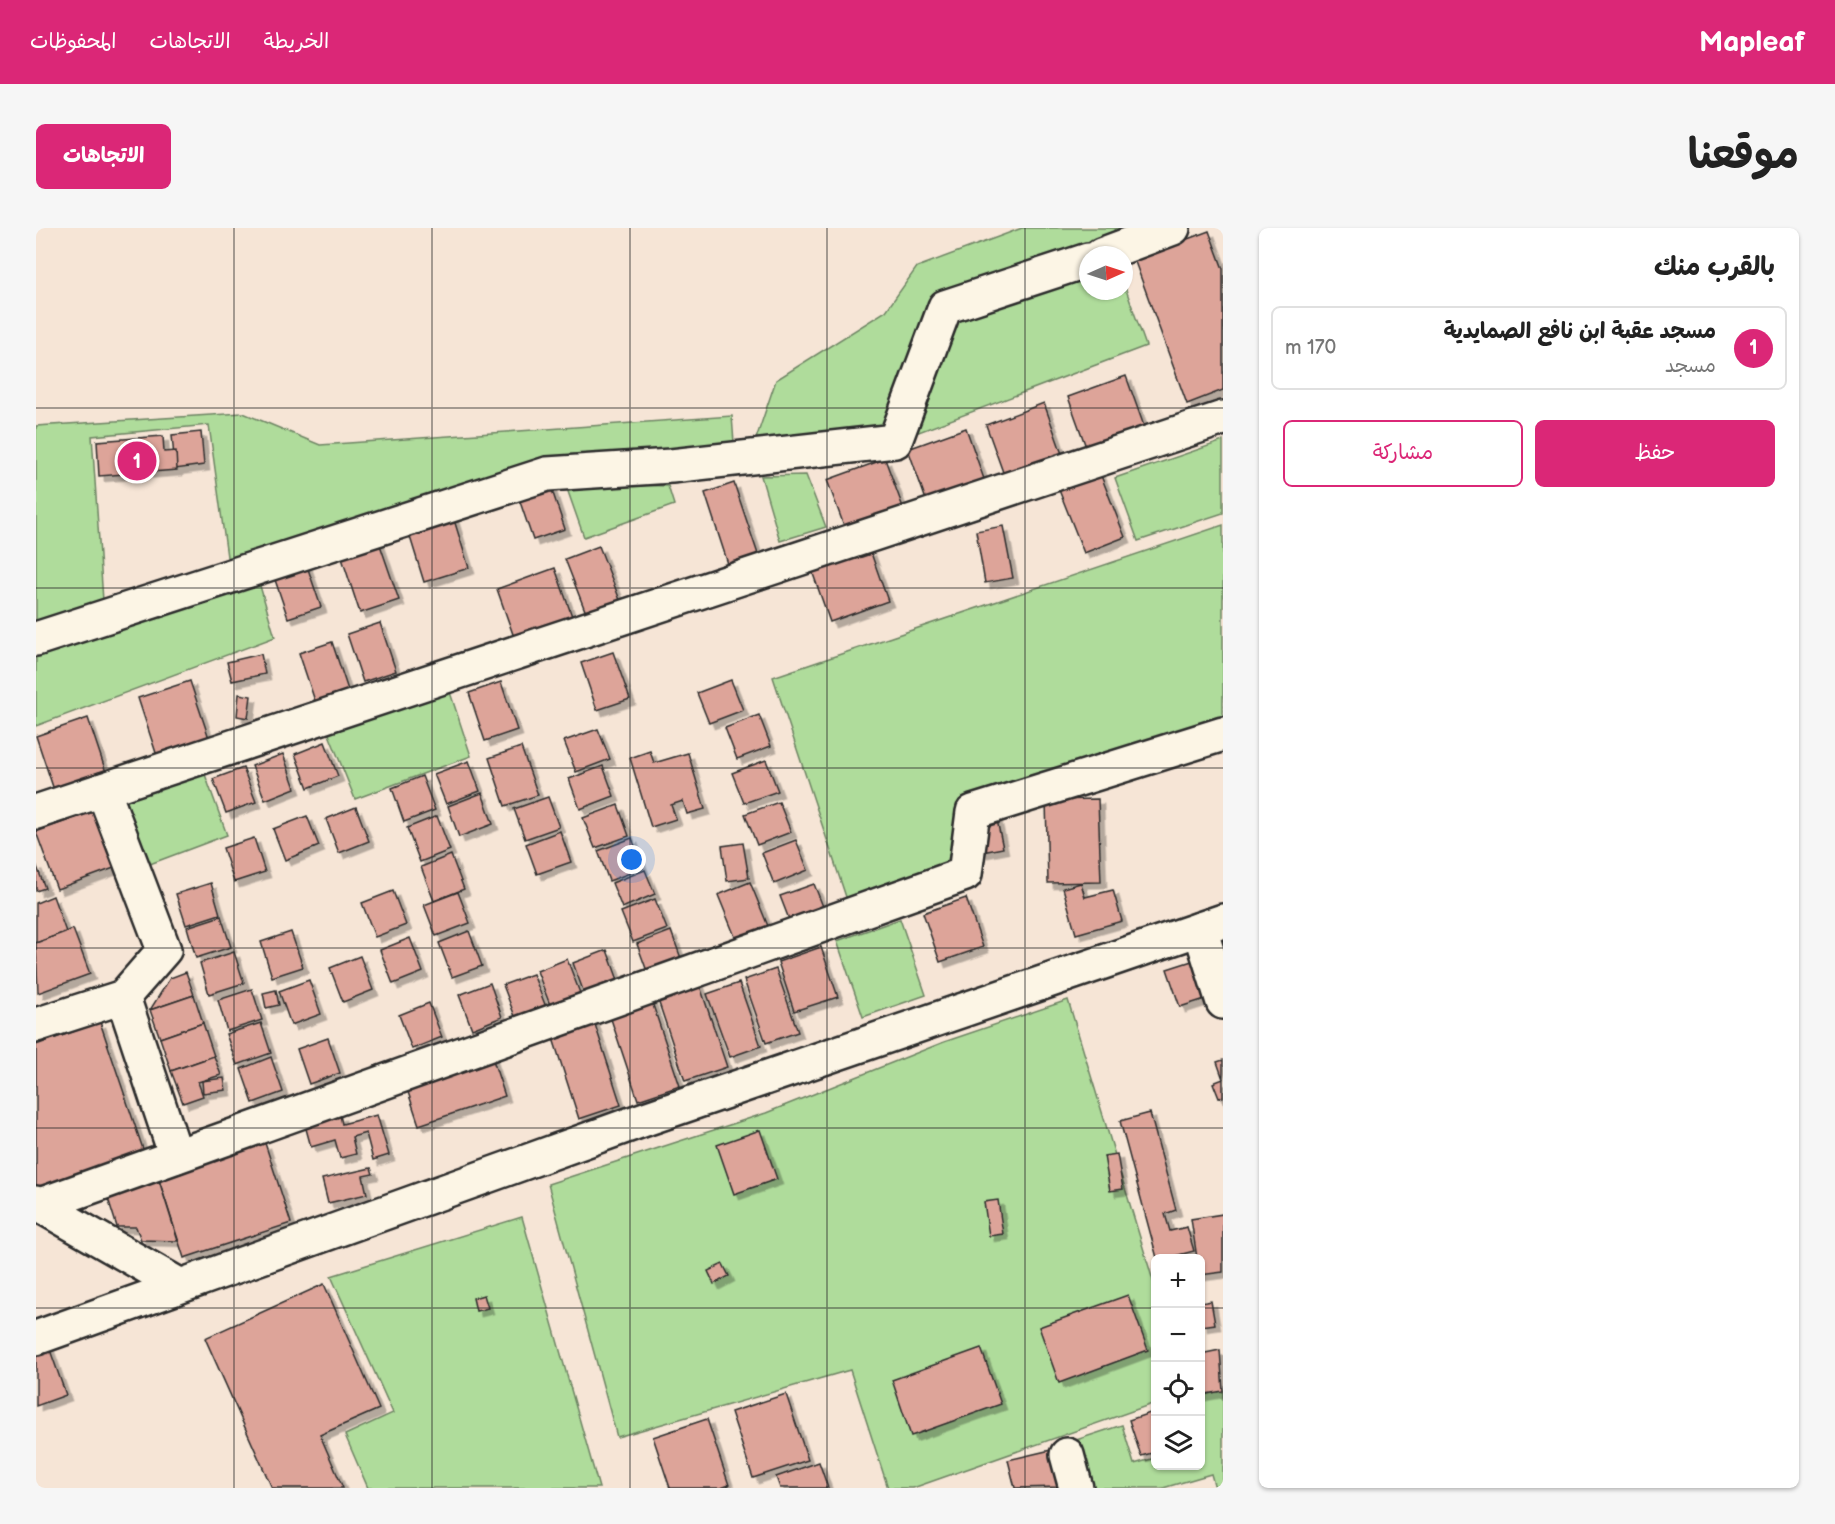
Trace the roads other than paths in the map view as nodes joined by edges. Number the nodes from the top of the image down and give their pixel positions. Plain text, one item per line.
1 (1173, 228) edge
2 (1125, 246) edge
3 (1079, 263) edge
4 (1223, 418) edge
5 (36, 639) edge
6 (1223, 734) edge
7 (103, 790) junction
8 (36, 812) edge
9 (1212, 925) edge
10 (123, 997) junction
11 (1223, 1002) edge
12 (36, 1025) edge
13 (176, 1156) junction
14 (38, 1204) edge
15 (179, 1285) junction
16 (36, 1338) edge
17 (1067, 1455) dead end
18 (1076, 1488) edge

1 - 2 street
3 - 5 street
4 - 7 street
6 - 13 street
7 - 8 street
7 - 10 street
9 - 11 street
9 - 15 street
10 - 12 street
10 - 13 street
13 - 14 street
14 - 15 street
15 - 16 street
17 - 18 street

